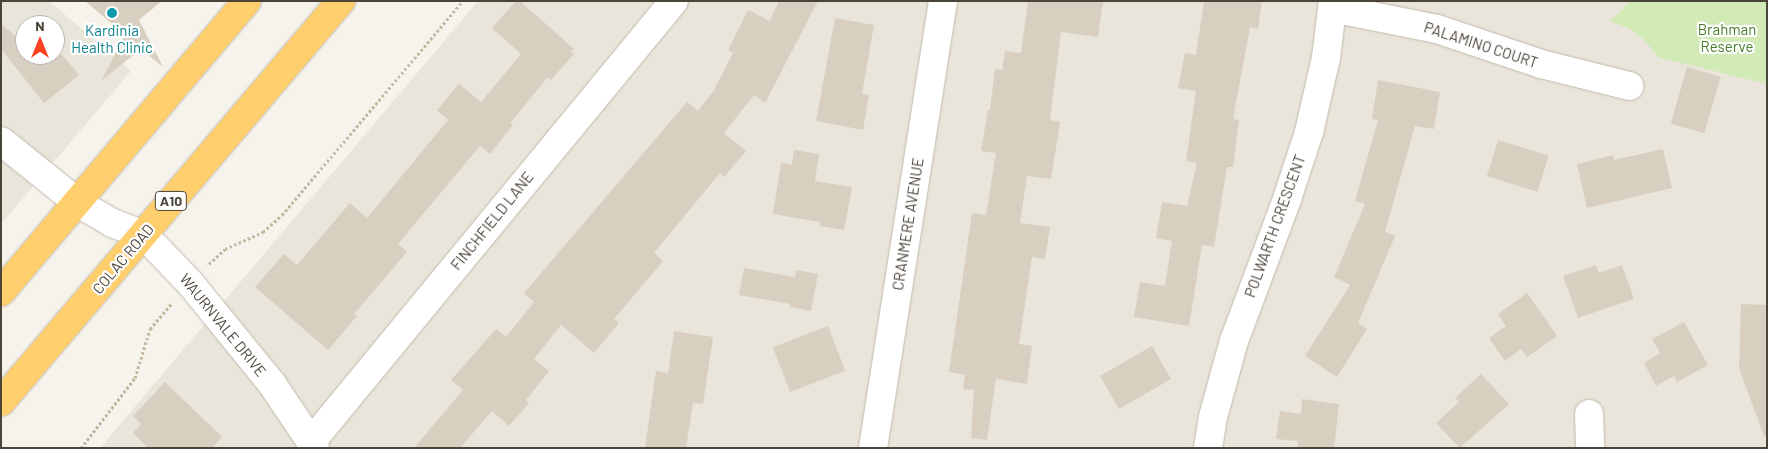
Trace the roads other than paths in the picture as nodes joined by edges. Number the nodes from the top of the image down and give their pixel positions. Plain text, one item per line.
1 (247, 1) edge
2 (341, 1) edge
3 (674, 1) edge
4 (943, 1) edge
5 (1333, 5) edge
6 (1629, 86) dead end
7 (1, 141) edge
8 (78, 203) junction
9 (143, 234) junction
10 (1, 292) edge
11 (1, 402) edge
12 (1590, 414) dead end
13 (313, 445) edge
14 (873, 448) edge
15 (1208, 448) edge
16 (1590, 448) edge

1 - 8 highway
2 - 9 highway, COLAC ROAD / A10
3 - 13 street, FINCHFIELD LANE
4 - 14 street, CRANMERE AVENUE
5 - 6 street, PALAMINO COURT
5 - 15 street, POLWARTH CRESCENT
7 - 8 street, WAURNVALE DRIVE
8 - 9 street, WAURNVALE DRIVE
8 - 10 highway
9 - 11 highway, COLAC ROAD / A10
9 - 13 street, WAURNVALE DRIVE
12 - 16 street

